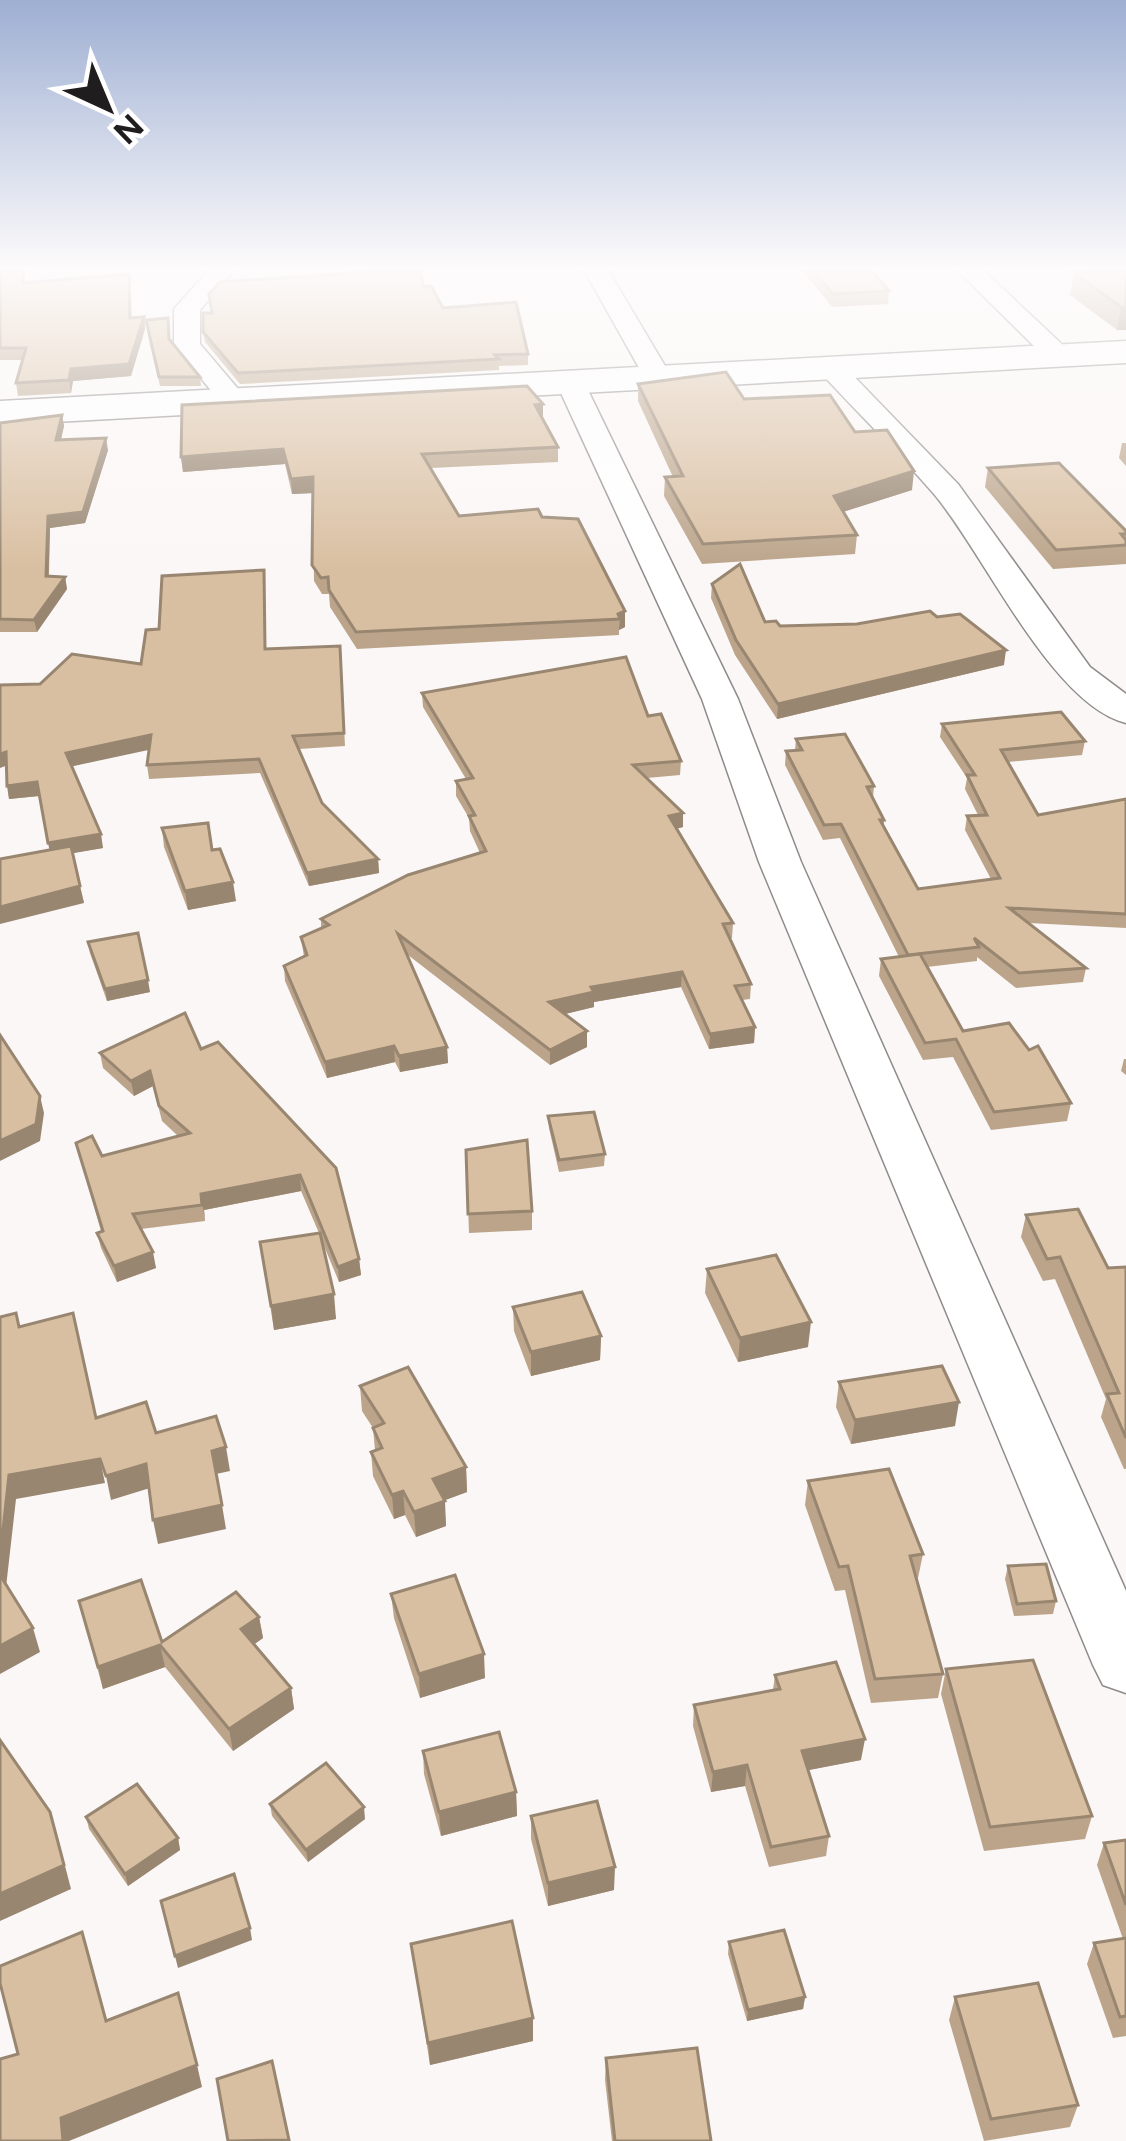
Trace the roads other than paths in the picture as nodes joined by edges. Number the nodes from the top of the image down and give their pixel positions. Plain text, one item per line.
1 (208, 370) edge
2 (653, 370) edge
3 (774, 370) edge
4 (833, 370) edge
5 (657, 376) junction
6 (569, 380) junction
7 (236, 403) junction
8 (0, 412) edge
9 (1126, 712) edge
10 (1126, 1665) edge

1 - 7 street
2 - 5 street
3 - 5 main road
4 - 9 street
5 - 6 main road
6 - 7 main road
6 - 10 street
7 - 8 main road

